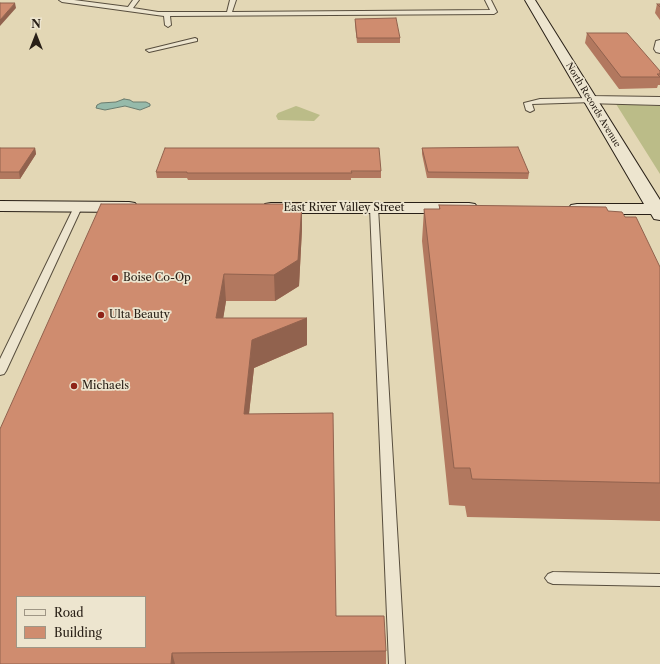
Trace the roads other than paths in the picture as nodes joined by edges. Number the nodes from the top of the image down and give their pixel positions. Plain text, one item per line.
1 (62, 0) edge
2 (136, 0) edge
3 (233, 0) edge
4 (488, 0) edge
5 (530, 0) edge
6 (130, 9) junction
7 (167, 14) junction
8 (229, 14) junction
9 (168, 25) dead end
10 (195, 40) dead end
11 (660, 44) edge
12 (660, 49) edge
13 (149, 50) dead end
14 (590, 100) junction
15 (660, 101) edge
16 (530, 110) dead end
17 (0, 206) edge
18 (32, 207) junction
19 (78, 207) junction
20 (142, 207) edge
21 (254, 208) edge
22 (374, 208) junction
23 (483, 208) edge
24 (0, 209) edge
25 (561, 209) edge
26 (658, 212) edge
27 (0, 371) edge
28 (553, 578) dead end
29 (660, 580) edge
30 (397, 664) edge

1 - 6 lane
2 - 6 lane
3 - 8 lane
4 - 8 lane
5 - 14 street, North Records Avenue
6 - 7 lane
7 - 8 lane
7 - 9 lane
10 - 13 lane
11 - 12 street
14 - 15 street
14 - 16 lane
14 - 26 street, North Records Avenue
17 - 18 street
18 - 19 street
18 - 24 street
19 - 20 street
19 - 27 lane
21 - 22 street, East River Valley Street
22 - 23 street, East River Valley Street
22 - 30 lane
25 - 26 street
28 - 29 lane

